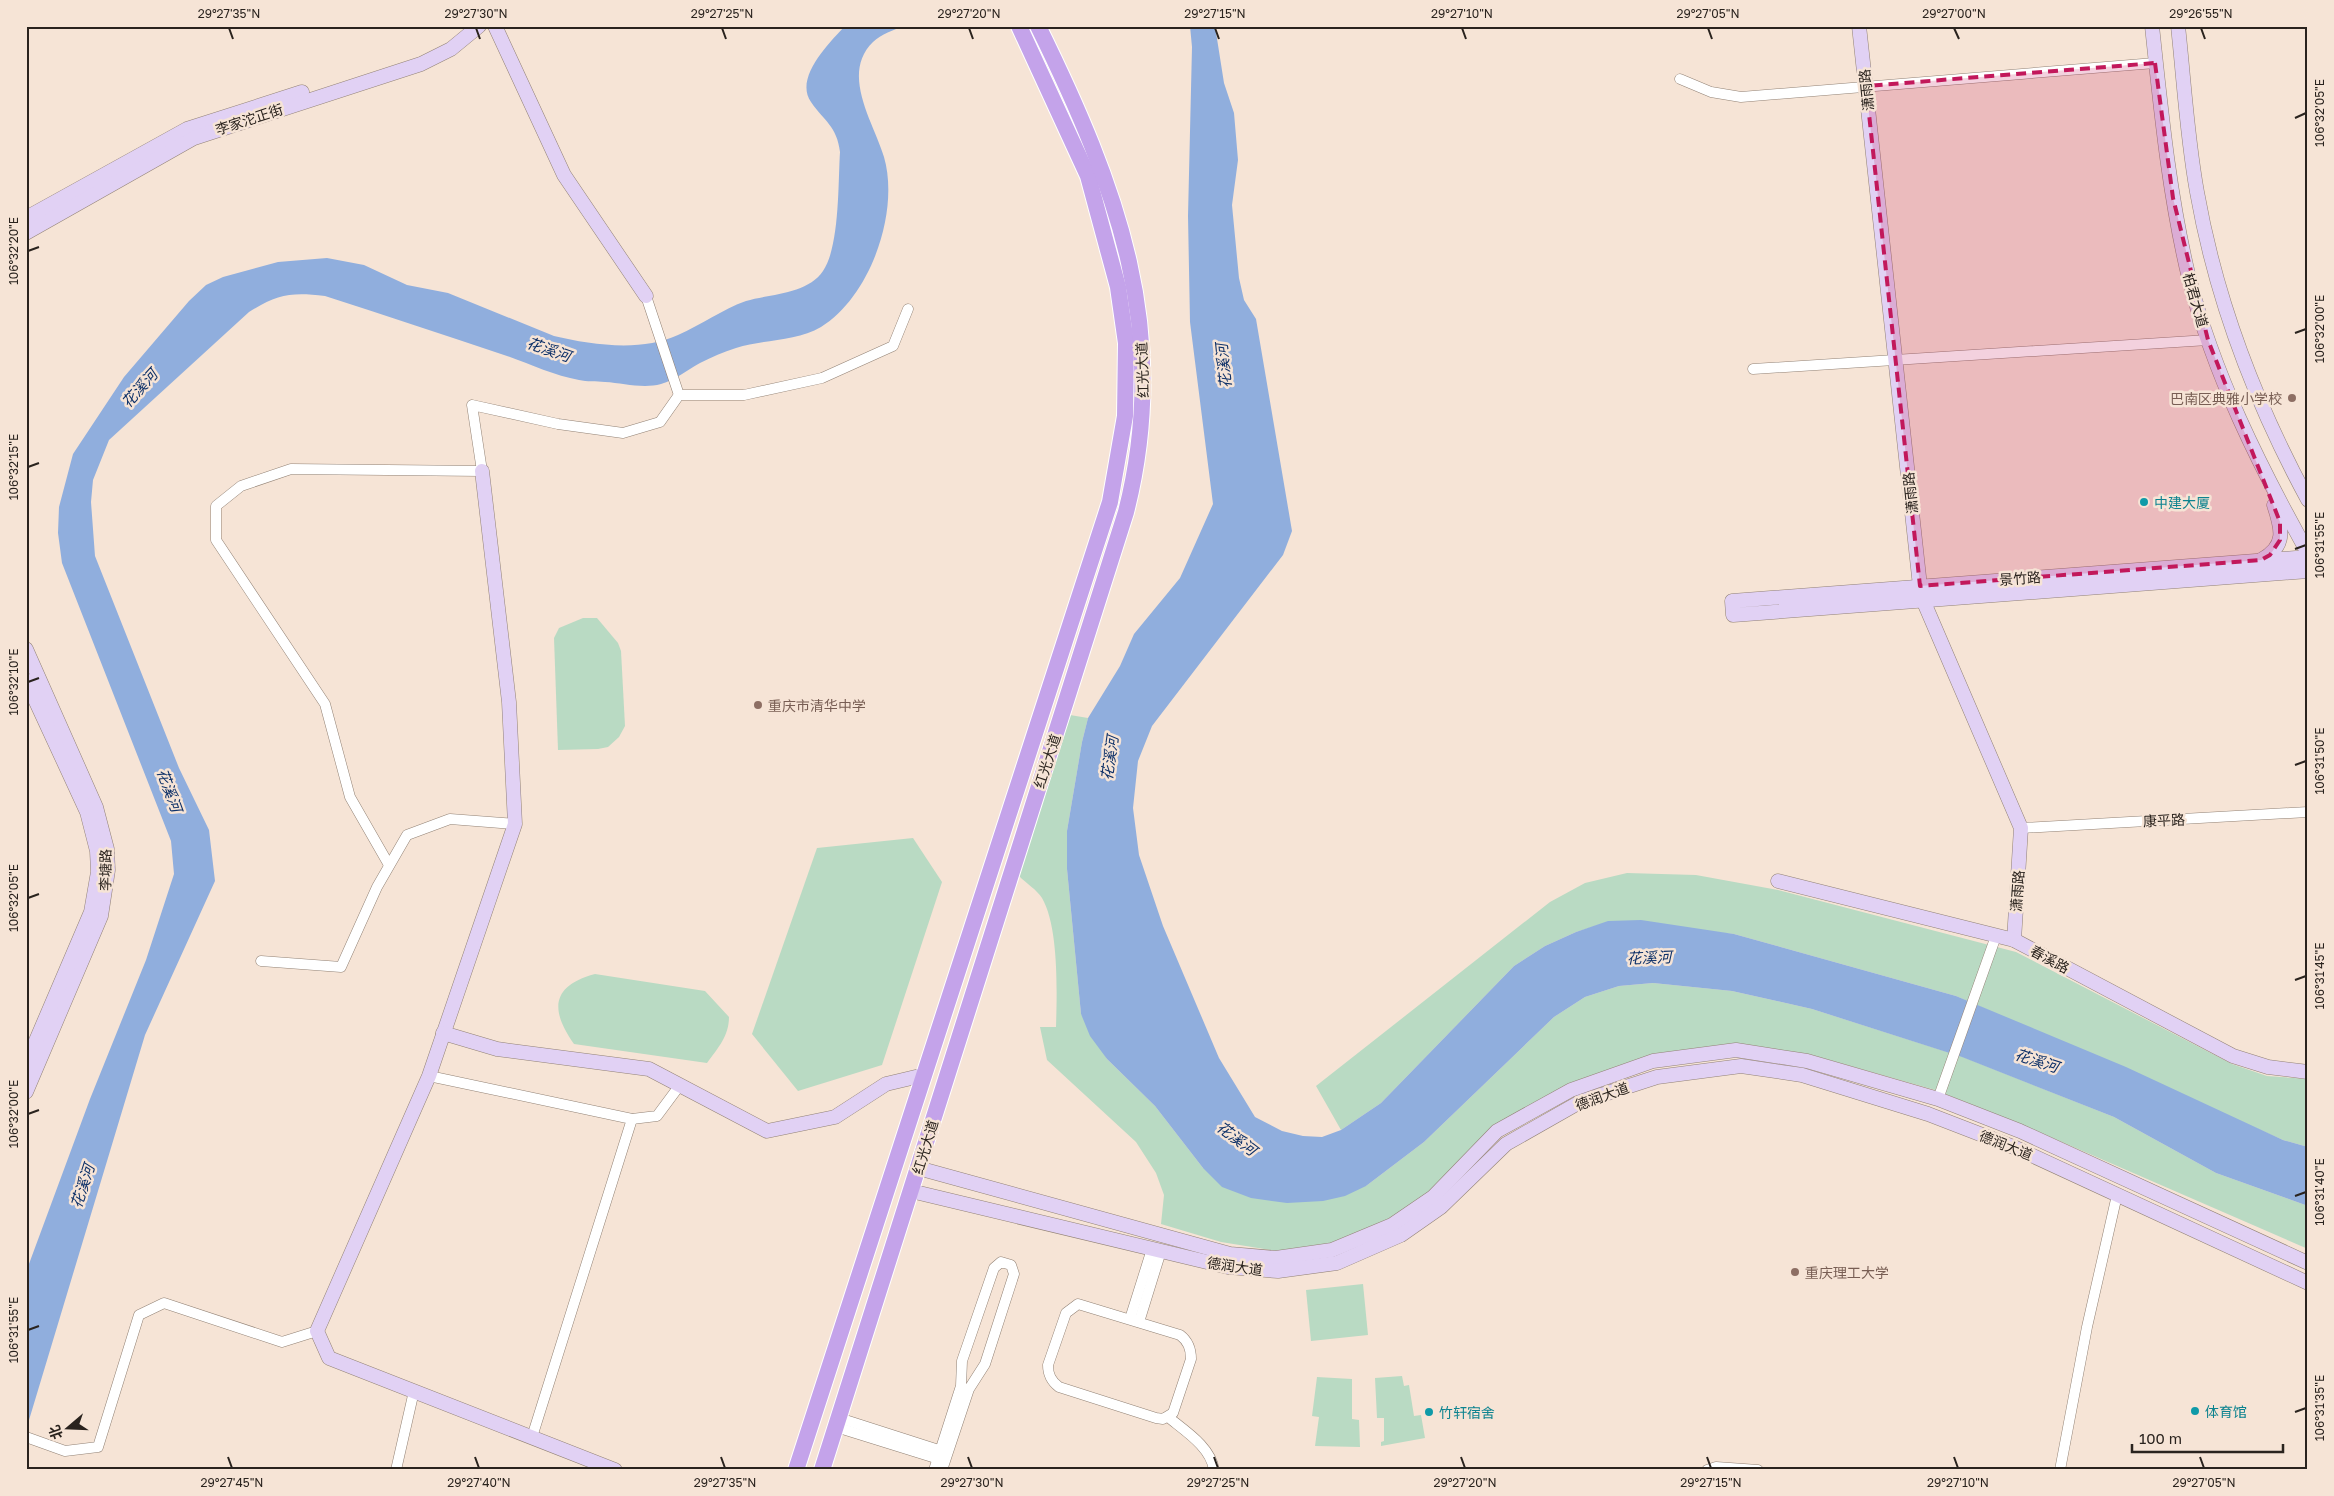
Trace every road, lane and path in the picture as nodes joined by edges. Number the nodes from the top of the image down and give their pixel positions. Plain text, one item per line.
1 (465, 26) edge
2 (479, 26) edge
3 (495, 26) edge
4 (1019, 26) edge
5 (1038, 26) edge
6 (1859, 26) edge
7 (2152, 26) edge
8 (2178, 26) edge
9 (2155, 63) junction
10 (1680, 79) dead end
11 (1866, 86) junction
12 (2166, 149) junction
13 (2192, 162) junction
14 (26, 218) edge
15 (26, 233) edge
16 (646, 296) joint
17 (908, 309) dead end
18 (2208, 340) junction
19 (1895, 359) junction
20 (1753, 369) dead end
21 (679, 395) junction
22 (482, 471) junction
23 (2264, 474) junction
24 (2308, 500) edge
25 (2308, 552) edge
26 (2308, 557) edge
27 (2261, 560) junction
28 (2308, 571) edge
29 (1920, 586) junction
30 (1923, 600) junction
31 (26, 648) edge
32 (31, 686) edge
33 (2308, 812) edge
34 (515, 824) junction
35 (2021, 828) junction
36 (390, 865) junction
37 (1778, 881) dead end
38 (1996, 936) junction
39 (2014, 940) junction
40 (261, 960) dead end
41 (443, 1033) junction
42 (26, 1064) edge
43 (2308, 1072) edge
44 (924, 1075) junction
45 (429, 1076) junction
46 (680, 1086) junction
47 (26, 1092) edge
48 (1938, 1100) junction
49 (632, 1119) junction
50 (918, 1168) junction
51 (911, 1191) junction
52 (2117, 1195) junction
53 (1156, 1250) junction
54 (2308, 1263) edge
55 (2308, 1283) edge
56 (1134, 1320) junction
57 (317, 1331) junction
58 (414, 1391) junction
59 (1168, 1417) junction
60 (837, 1422) junction
61 (26, 1437) edge
62 (532, 1437) junction
63 (943, 1459) edge
64 (396, 1470) edge
65 (615, 1470) edge
66 (796, 1470) edge
67 (822, 1470) edge
68 (934, 1470) edge
69 (1214, 1470) edge
70 (1707, 1470) edge
71 (1758, 1470) edge
72 (2060, 1470) edge

1 - 14 main road, 李家沱正街
2 - 15 main road, 李家沱正街
3 - 16 main road
4 - 44 main road, 红光大道
5 - 50 main road, 红光大道
6 - 11 main road, 潇雨路
7 - 9 main road, 柏君大道
8 - 13 main road, 柏君大道
9 - 11 street
9 - 12 main road, 柏君大道
10 - 11 street
11 - 19 main road, 潇雨路
12 - 13 main road
12 - 18 main road, 柏君大道
13 - 24 main road, 柏君大道
16 - 21 street
17 - 21 street
18 - 19 street
18 - 23 main road, 柏君大道
19 - 20 street
19 - 29 main road, 潇雨路
21 - 22 street
22 - 34 main road
22 - 36 street
23 - 25 main road, 柏君大道
23 - 27 main road
26 - 27 main road, 景竹路
27 - 29 main road, 景竹路
28 - 30 main road, 景竹路
29 - 30 main road, 潇雨路
29 - 30 main road, 景竹路
30 - 35 main road, 潇雨路
31 - 32 main road, 李塘路
32 - 42 main road, 李塘路
32 - 47 main road, 李塘路
33 - 35 street, 康平路
34 - 36 street
34 - 41 main road
35 - 39 main road, 潇雨路
36 - 40 street
37 - 38 main road, 春溪路
38 - 39 main road, 春溪路
38 - 48 street
39 - 43 main road, 春溪路
41 - 45 main road
41 - 46 main road
44 - 46 main road
44 - 66 main road, 红光大道
45 - 49 street
45 - 57 main road
46 - 49 street
48 - 50 main road, 德润大道
48 - 54 main road, 德润大道
49 - 62 street
50 - 51 main road, 红光大道
51 - 53 main road, 德润大道
51 - 60 main road, 红光大道
52 - 53 main road, 德润大道
52 - 55 main road, 德润大道
52 - 72 street
53 - 56 street
56 - 59 street
56 - 59 street
57 - 58 main road
57 - 61 street
58 - 62 main road
58 - 64 street
59 - 69 street
60 - 63 street
60 - 67 main road, 红光大道
62 - 65 main road
63 - 63 street
63 - 68 street
70 - 71 street

